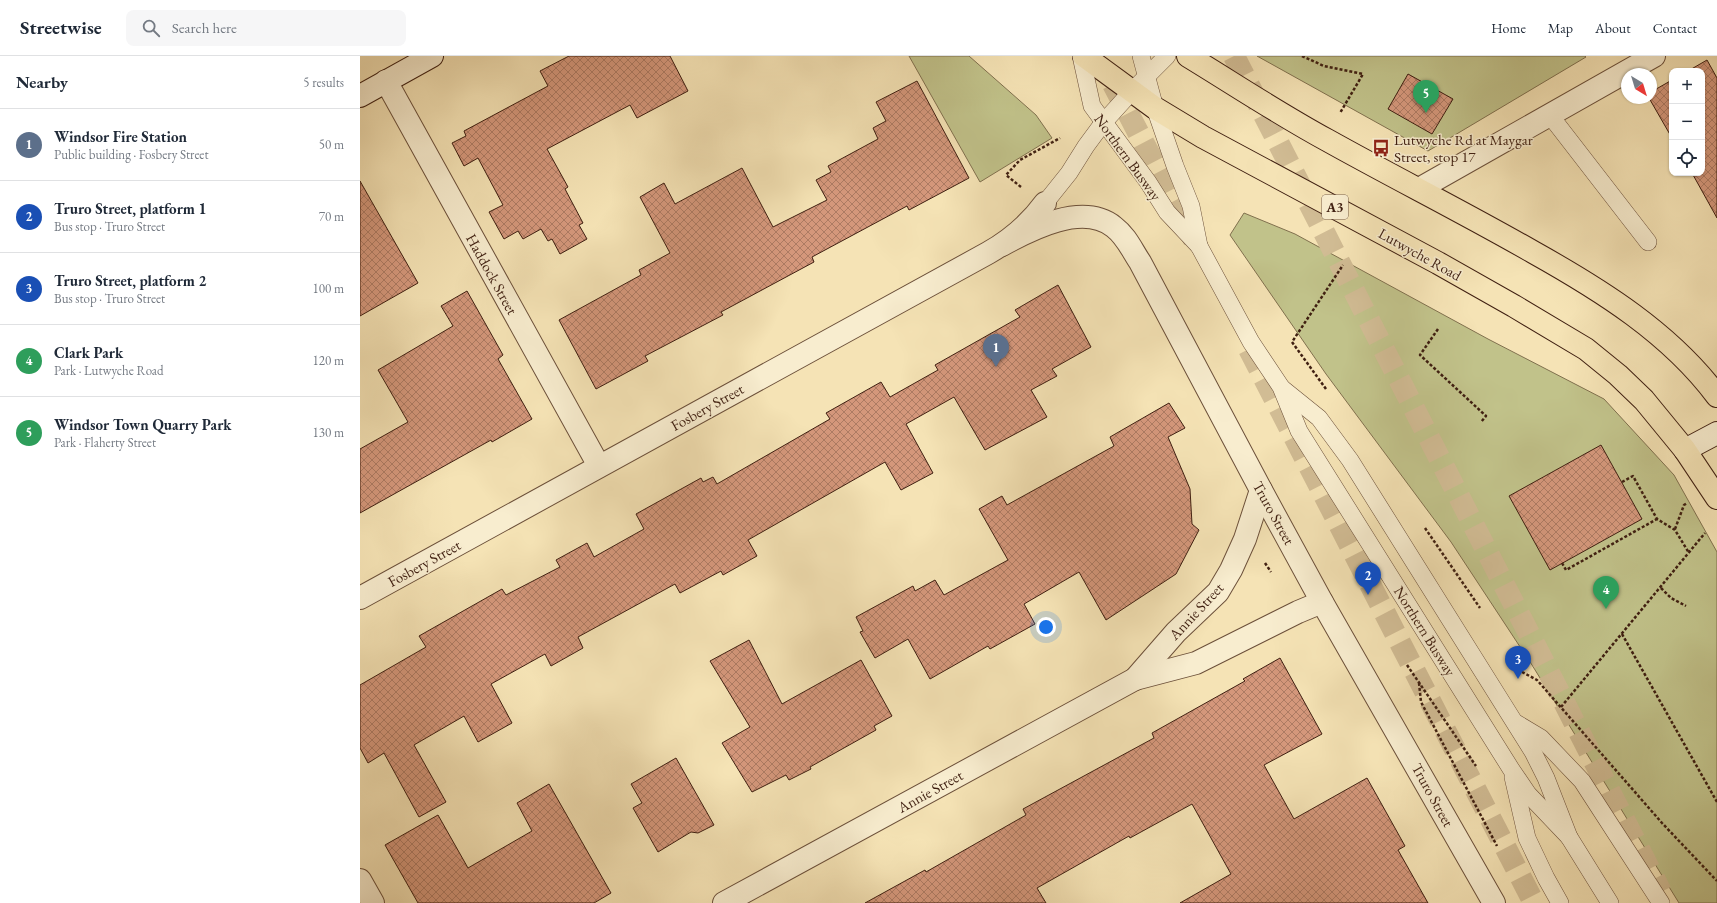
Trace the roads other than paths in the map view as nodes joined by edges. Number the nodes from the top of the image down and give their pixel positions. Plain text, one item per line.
1 (432, 56) edge
2 (1081, 56) edge
3 (1084, 56) edge
4 (1141, 56) edge
5 (1166, 56) edge
6 (1188, 56) edge
7 (1654, 56) edge
8 (386, 81) junction
9 (1139, 84) junction
10 (360, 96) edge
11 (1155, 108) junction
12 (1548, 114) junction
13 (1103, 123) junction
14 (1419, 189) junction
15 (1045, 203) joint
16 (1648, 242) dead end
17 (1002, 245) junction
18 (1199, 246) junction
19 (1281, 387) junction
20 (1717, 396) edge
21 (1717, 433) edge
22 (1685, 450) junction
23 (599, 466) junction
24 (1261, 490) junction
25 (1717, 498) edge
26 (360, 598) edge
27 (1322, 602) junction
28 (1135, 679) junction
29 (1512, 720) junction
30 (1511, 769) junction
31 (1569, 837) junction
32 (360, 880) edge
33 (373, 903) edge
34 (724, 903) edge
35 (1494, 903) edge
36 (1560, 903) edge
37 (1610, 903) edge
38 (1661, 903) edge

1 - 8 street
2 - 13 lane, Northern Busway
3 - 9 highway, Lutwyche Road / A3
4 - 9 lane
5 - 9 lane
6 - 14 highway
7 - 12 street
8 - 10 street
8 - 23 street, Haddock Street
9 - 11 highway, Lutwyche Road / A3
9 - 13 lane
11 - 18 lane, Northern Busway
11 - 22 highway, Lutwyche Road / A3
12 - 14 street
12 - 16 lane
13 - 15 lane
13 - 18 lane, Northern Busway
14 - 20 highway
15 - 17 street, Fosbery Street
17 - 23 street, Fosbery Street
17 - 24 street, Truro Street
18 - 19 lane, Northern Busway
19 - 29 lane, Northern Busway
19 - 30 lane, Northern Busway
21 - 22 street
22 - 25 highway, Lutwyche Road / A3
23 - 26 street, Fosbery Street
24 - 27 street, Truro Street
24 - 28 street, Annie Street
27 - 28 street, Annie Street
27 - 35 street, Truro Street
28 - 34 street, Annie Street
29 - 31 lane, Northern Busway
29 - 38 lane, Northern Busway
30 - 31 lane, Northern Busway
30 - 36 lane, Northern Busway
31 - 37 lane, Northern Busway
32 - 33 street

